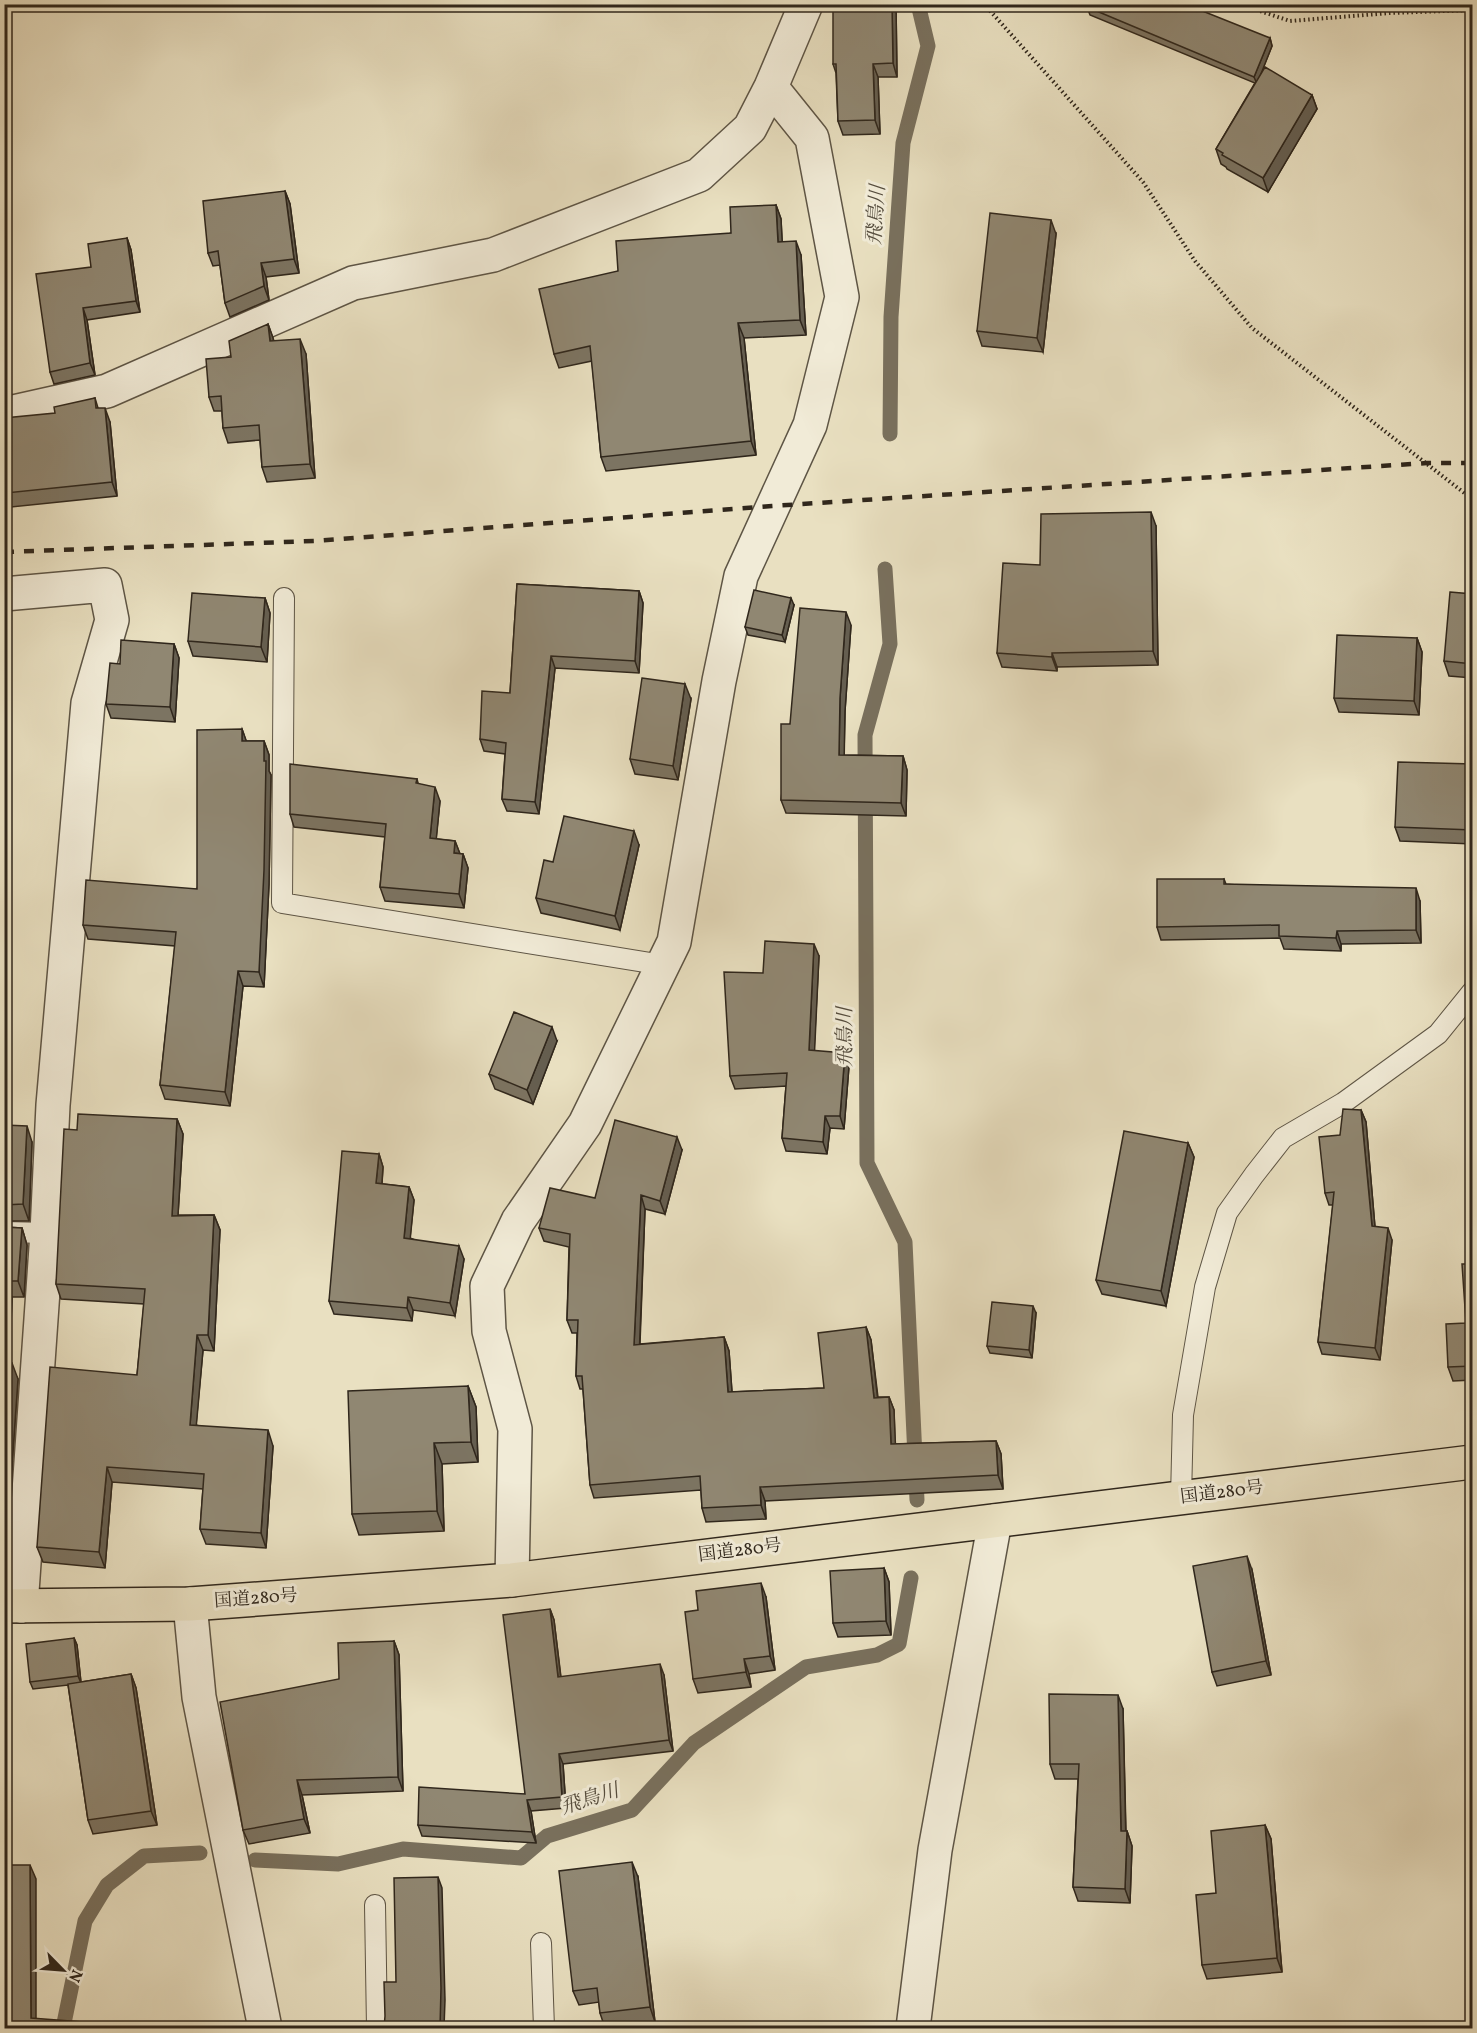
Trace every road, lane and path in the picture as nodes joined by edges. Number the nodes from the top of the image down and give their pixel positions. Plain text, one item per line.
1 (806, 4) edge
2 (984, 4) edge
3 (1239, 4) edge
4 (1473, 10) edge
5 (771, 87) junction
6 (4, 414) edge
7 (1473, 499) edge
8 (4, 594) edge
9 (284, 598) dead end
10 (663, 965) junction
11 (1473, 992) edge
12 (4, 1232) edge
13 (47, 1233) junction
14 (1473, 1462) edge
15 (1181, 1498) junction
16 (995, 1521) junction
17 (512, 1580) junction
18 (190, 1604) junction
19 (13, 1606) edge
20 (375, 1905) dead end
21 (541, 1942) dead end
22 (265, 2028) edge
23 (377, 2028) edge
24 (544, 2028) edge
25 (913, 2028) edge

1 - 5 street
2 - 7 path
3 - 4 path
5 - 6 street
5 - 10 street
8 - 13 street
9 - 10 lane
10 - 17 street
11 - 15 lane
12 - 13 lane
13 - 19 street
14 - 15 highway, 国道280号
15 - 16 highway, 国道280号
16 - 17 highway, 国道280号
16 - 25 street
17 - 18 highway, 国道280号
18 - 19 highway, 国道280号
18 - 22 street
20 - 23 lane
21 - 24 lane

